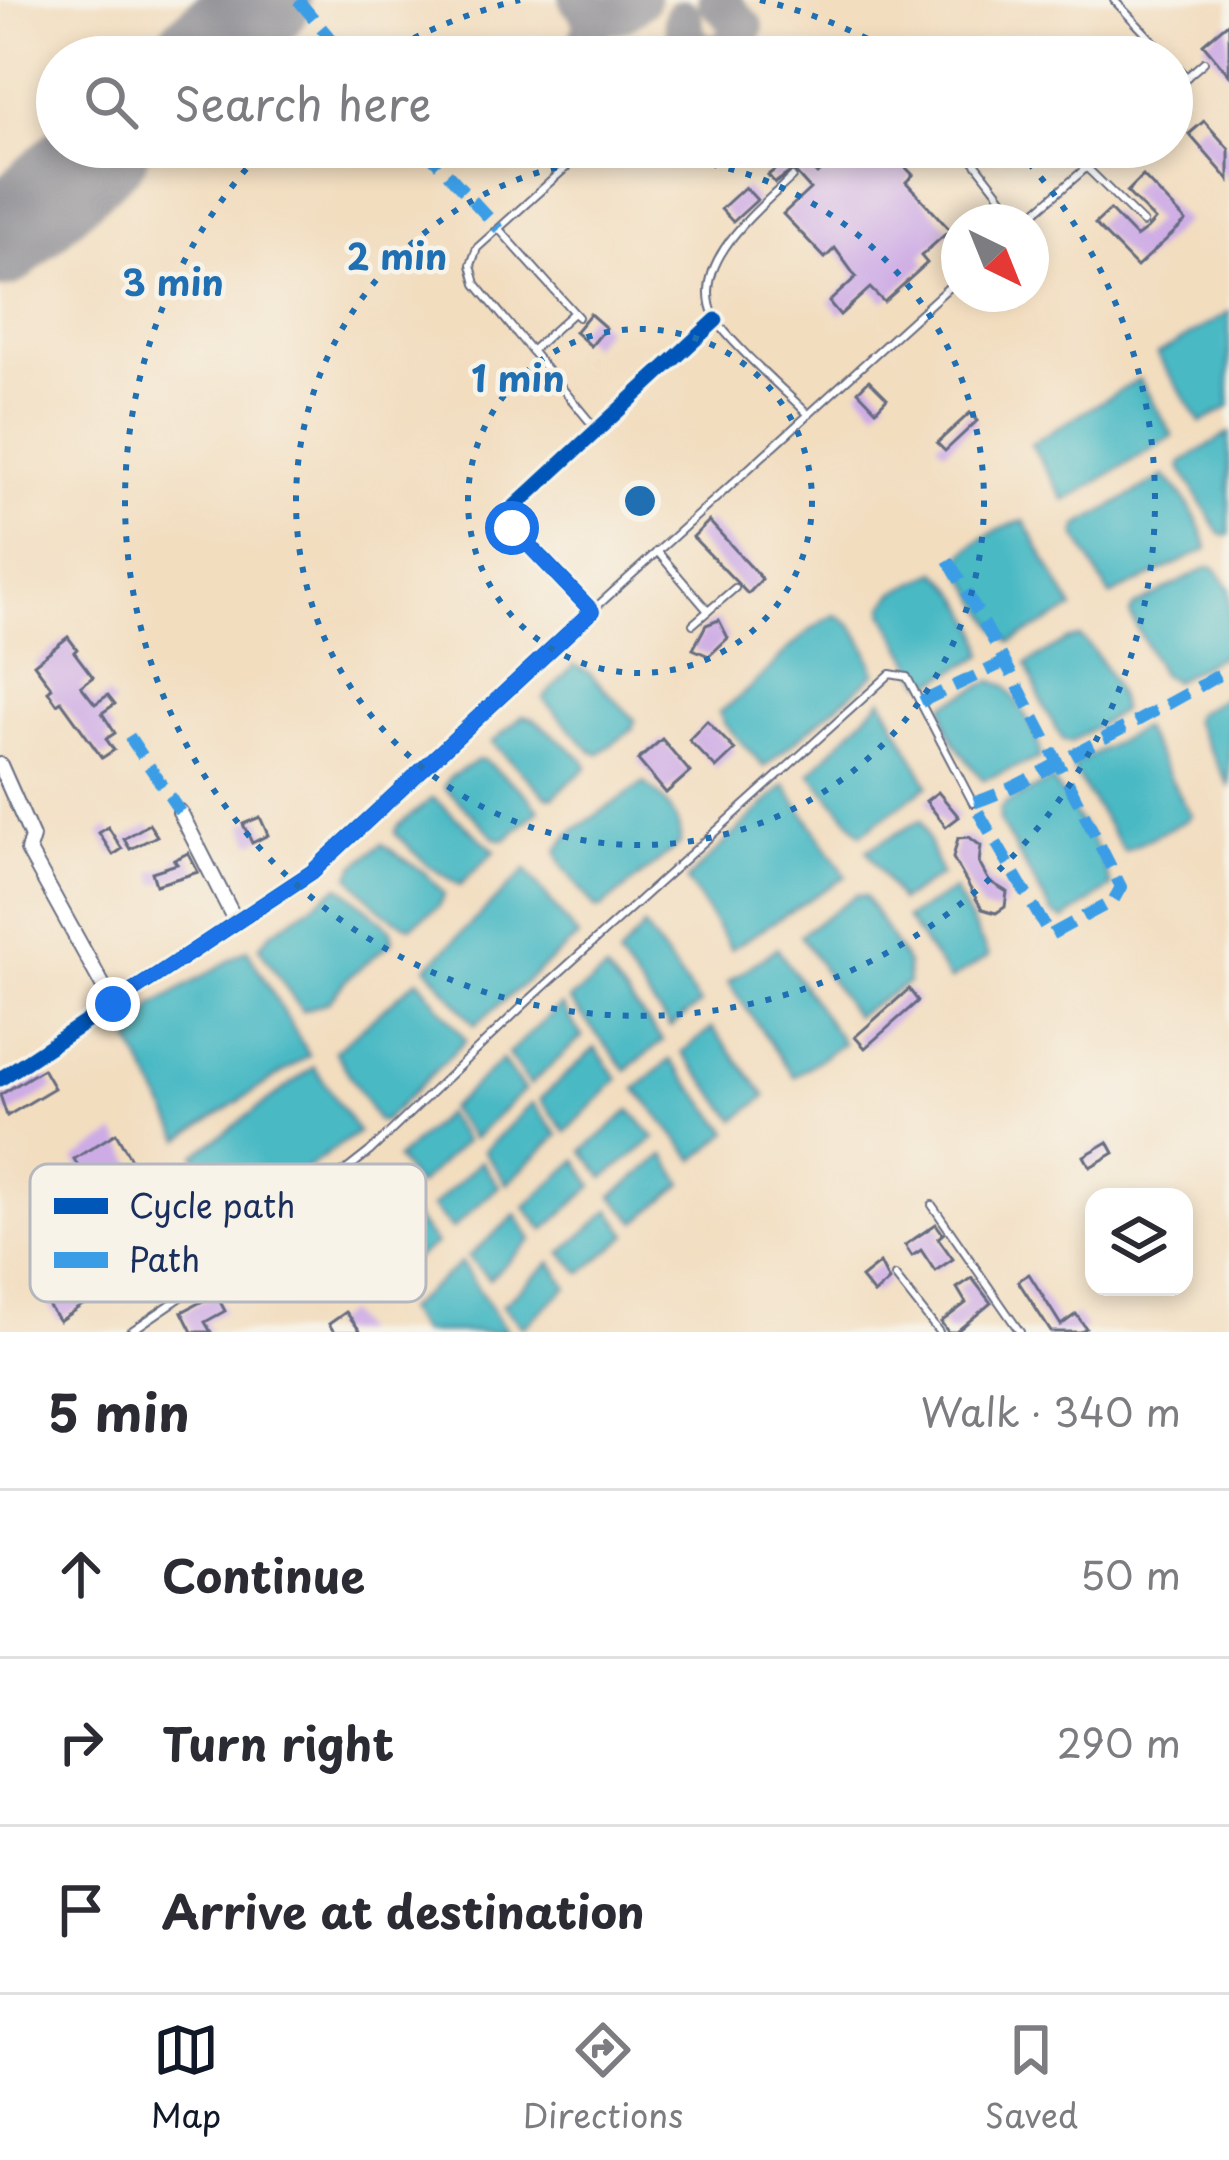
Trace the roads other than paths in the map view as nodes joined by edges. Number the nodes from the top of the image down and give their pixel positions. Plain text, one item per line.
1 (1114, 0) edge
2 (1148, 36) edge
3 (1204, 62) dead end
4 (1193, 72) edge
5 (565, 168) edge
6 (980, 168) edge
7 (1087, 168) joint
8 (792, 177) dead end
9 (1009, 204) edge
10 (1044, 204) edge
11 (1143, 223) dead end
12 (499, 229) junction
13 (941, 294) edge
14 (716, 320) junction
15 (532, 351) junction
16 (808, 414) junction
17 (597, 430) junction
18 (657, 551) junction
19 (735, 588) dead end
20 (592, 611) junction
21 (708, 611) junction
22 (693, 624) dead end
23 (0, 765) edge
24 (974, 802) dead end
25 (180, 812) dead end
26 (236, 922) junction
27 (113, 1004) junction
28 (0, 1079) edge
29 (354, 1164) edge
30 (932, 1205) dead end
31 (895, 1276) dead end
32 (174, 1302) edge
33 (130, 1332) edge
34 (939, 1332) edge
35 (1020, 1332) edge

1 - 2 lane
3 - 4 lane
5 - 12 lane
6 - 9 lane
7 - 10 lane
7 - 11 lane
8 - 14 lane
12 - 15 lane
12 - 15 lane
13 - 16 lane
14 - 16 lane
14 - 17 street
15 - 17 lane
16 - 18 lane
17 - 20 street
18 - 20 lane
18 - 21 lane
19 - 21 lane
20 - 26 street
21 - 22 lane
23 - 27 street
24 - 29 lane
25 - 26 street
26 - 27 street
27 - 28 street
30 - 35 lane
31 - 34 lane
32 - 33 lane

